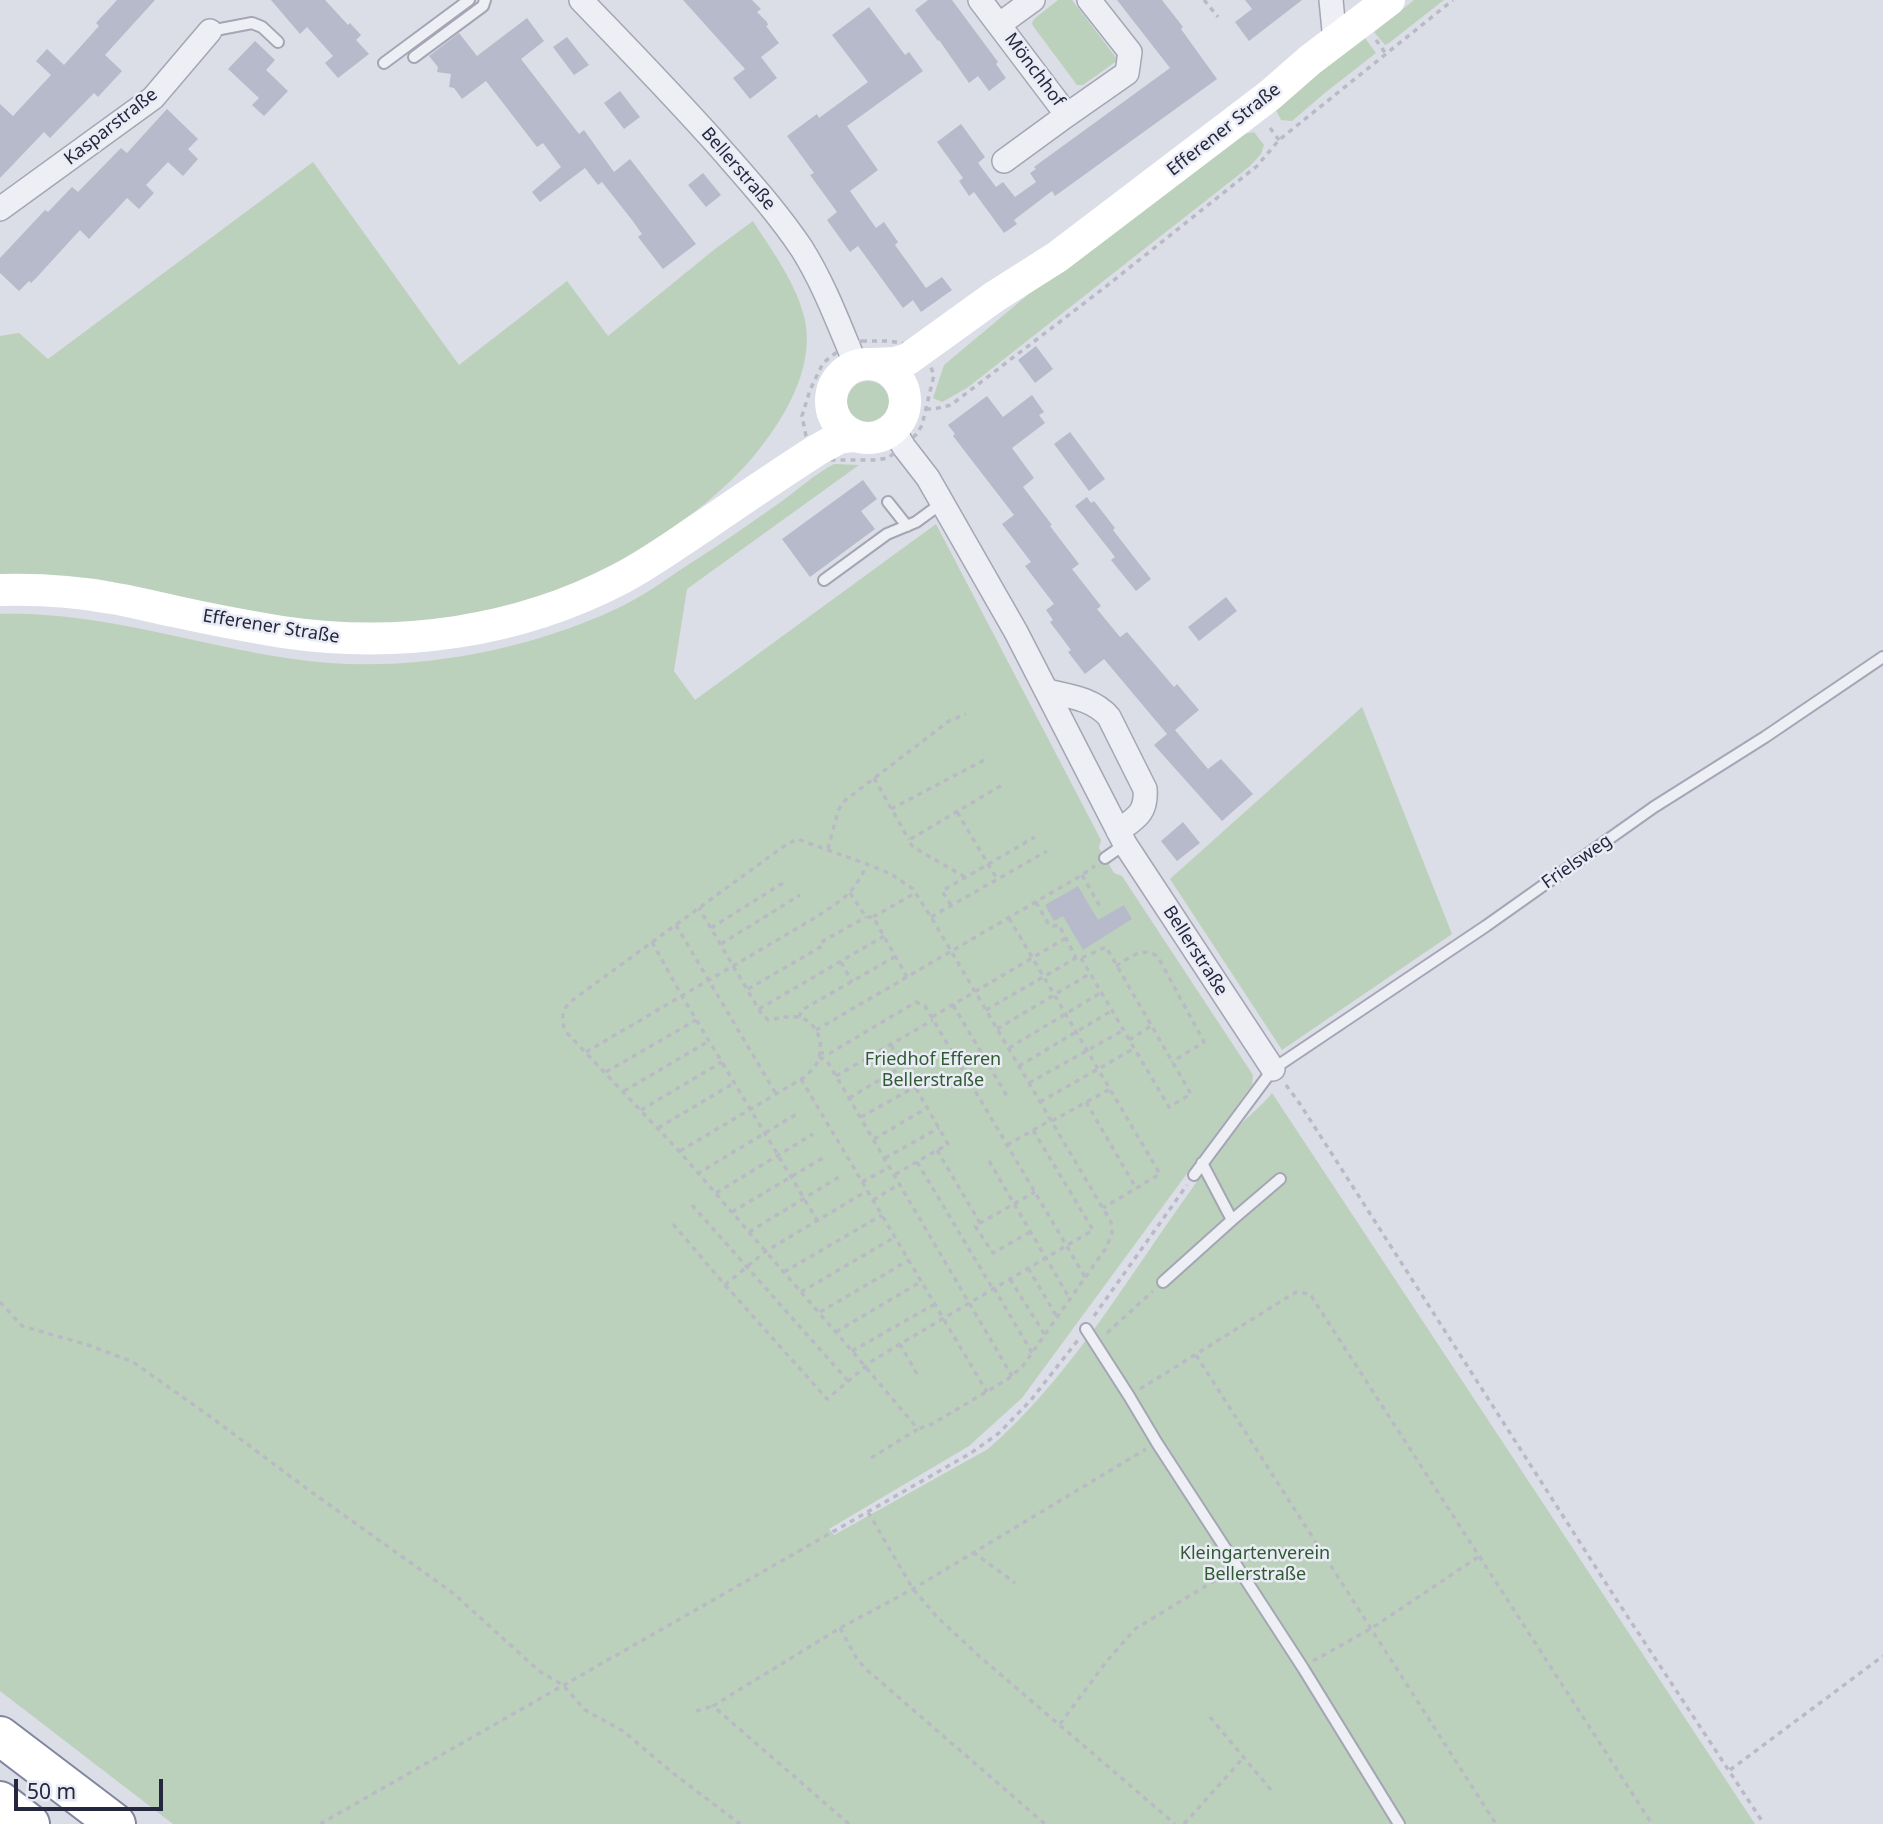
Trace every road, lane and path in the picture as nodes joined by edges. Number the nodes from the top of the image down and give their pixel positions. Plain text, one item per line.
1 (469, 0) edge
2 (485, 0) edge
3 (581, 0) edge
4 (980, 0) edge
5 (1033, 0) edge
6 (1090, 0) edge
7 (1204, 0) edge
8 (1331, 0) edge
9 (1389, 0) edge
10 (1453, 0) edge
11 (1217, 17) dead end
12 (1000, 24) junction
13 (210, 31) joint
14 (1335, 41) junction
15 (278, 42) dead end
16 (414, 57) dead end
17 (384, 63) dead end
18 (1068, 115) junction
19 (1004, 161) dead end
20 (0, 209) edge
21 (859, 358) junction
22 (925, 358) junction
23 (831, 409) junction
24 (907, 421) junction
25 (853, 436) junction
26 (811, 443) junction
27 (888, 502) dead end
28 (943, 503) junction
29 (907, 526) junction
30 (824, 580) dead end
31 (0, 590) edge
32 (1883, 657) edge
33 (1047, 691) junction
34 (966, 714) dead end
35 (986, 759) dead end
36 (874, 778) junction
37 (1002, 785) dead end
38 (891, 809) junction
39 (957, 811) junction
40 (1035, 837) dead end
41 (1122, 838) junction
42 (909, 840) junction
43 (828, 850) junction
44 (1047, 851) dead end
45 (1105, 858) joint
46 (867, 864) junction
47 (988, 864) junction
48 (1082, 875) junction
49 (965, 877) junction
50 (997, 879) junction
51 (786, 881) dead end
52 (915, 892) junction
53 (850, 893) junction
54 (800, 895) dead end
55 (1035, 902) junction
56 (951, 905) junction
57 (699, 908) junction
58 (1102, 910) dead end
59 (866, 917) junction
60 (873, 917) junction
61 (931, 917) junction
62 (1009, 918) junction
63 (676, 925) junction
64 (711, 928) junction
65 (884, 936) junction
66 (1066, 938) junction
67 (652, 942) junction
68 (721, 944) junction
69 (951, 951) junction
70 (896, 956) junction
71 (1033, 958) junction
72 (1079, 958) junction
73 (841, 962) junction
74 (734, 965) junction
75 (1116, 966) junction
76 (1091, 973) junction
77 (1044, 976) junction
78 (907, 977) junction
79 (708, 981) junction
80 (852, 982) junction
81 (748, 989) junction
82 (975, 992) junction
83 (1102, 992) junction
84 (1054, 995) junction
85 (682, 996) junction
86 (953, 1004) junction
87 (759, 1009) junction
88 (986, 1010) junction
89 (1113, 1010) junction
90 (1066, 1014) junction
91 (799, 1017) junction
92 (932, 1018) junction
93 (696, 1020) junction
94 (1151, 1026) junction
95 (997, 1029) junction
96 (816, 1030) junction
97 (1124, 1030) junction
98 (1076, 1032) junction
99 (1129, 1040) junction
100 (709, 1041) junction
101 (891, 1045) junction
102 (1009, 1048) junction
103 (1135, 1048) junction
104 (1087, 1051) junction
105 (586, 1052) junction
106 (819, 1055) junction
107 (722, 1062) junction
108 (1172, 1062) junction
109 (903, 1066) junction
110 (1019, 1066) junction
111 (1098, 1069) junction
112 (1273, 1069) junction
113 (606, 1072) junction
114 (836, 1076) junction
115 (801, 1079) junction
116 (734, 1083) junction
117 (1029, 1083) junction
118 (915, 1087) junction
119 (1110, 1089) junction
120 (624, 1091) junction
121 (776, 1094) junction
122 (1007, 1096) dead end
123 (849, 1098) junction
124 (1040, 1102) junction
125 (1086, 1102) junction
126 (927, 1108) junction
127 (750, 1109) junction
128 (640, 1110) junction
129 (800, 1112) dead end
130 (860, 1117) junction
131 (1051, 1121) junction
132 (658, 1128) junction
133 (939, 1128) junction
134 (1033, 1130) junction
135 (765, 1134) junction
136 (813, 1134) dead end
137 (874, 1139) junction
138 (1007, 1145) junction
139 (937, 1150) junction
140 (680, 1151) junction
141 (778, 1155) junction
142 (825, 1156) dead end
143 (885, 1158) junction
144 (989, 1161) dead end
145 (917, 1162) junction
146 (1202, 1163) junction
147 (890, 1167) junction
148 (697, 1174) junction
149 (894, 1175) junction
150 (1194, 1175) joint
151 (791, 1177) junction
152 (839, 1177) dead end
153 (1280, 1180) dead end
154 (862, 1182) junction
155 (900, 1184) junction
156 (1136, 1188) junction
157 (867, 1191) junction
158 (1035, 1192) junction
159 (715, 1193) junction
160 (804, 1198) junction
161 (873, 1200) junction
162 (1014, 1204) junction
163 (692, 1205) dead end
164 (1103, 1208) junction
165 (732, 1212) junction
166 (882, 1215) junction
167 (817, 1220) junction
168 (1232, 1220) junction
169 (980, 1223) junction
170 (673, 1224) dead end
171 (749, 1232) junction
172 (1030, 1232) junction
173 (895, 1237) junction
174 (1066, 1245) junction
175 (766, 1251) junction
176 (1045, 1257) junction
177 (909, 1259) junction
178 (748, 1266) junction
179 (1028, 1268) junction
180 (784, 1272) junction
181 (1085, 1278) junction
182 (1010, 1279) junction
183 (922, 1281) junction
184 (1163, 1282) joint
185 (725, 1285) junction
186 (994, 1289) junction
187 (801, 1292) junction
188 (1070, 1299) junction
189 (0, 1302) edge
190 (971, 1303) junction
191 (935, 1304) junction
192 (819, 1312) junction
193 (944, 1318) junction
194 (1057, 1318) junction
195 (1086, 1329) junction
196 (836, 1332) junction
197 (1045, 1335) junction
198 (900, 1344) junction
199 (1095, 1344) junction
200 (852, 1351) junction
201 (1032, 1353) junction
202 (1196, 1355) junction
203 (865, 1366) junction
204 (917, 1374) dead end
205 (1012, 1376) junction
206 (848, 1381) junction
207 (987, 1392) junction
208 (1129, 1396) junction
209 (918, 1429) junction
210 (1157, 1443) junction
211 (871, 1458) dead end
212 (868, 1512) junction
213 (973, 1552) junction
214 (1478, 1557) junction
215 (1238, 1567) junction
216 (1015, 1583) dead end
217 (913, 1589) junction
218 (840, 1628) junction
219 (1372, 1628) junction
220 (1883, 1656) edge
221 (1303, 1668) junction
222 (563, 1685) junction
223 (713, 1706) junction
224 (696, 1711) dead end
225 (1210, 1717) dead end
226 (1060, 1724) junction
227 (0, 1736) edge
228 (1244, 1757) junction
229 (1729, 1770) junction
230 (1271, 1790) dead end
231 (0, 1801) edge
232 (30, 1824) edge
233 (117, 1824) edge
234 (320, 1824) edge
235 (740, 1824) edge
236 (849, 1824) edge
237 (1045, 1824) edge
238 (1175, 1824) edge
239 (1184, 1824) edge
240 (1399, 1824) edge
241 (1496, 1824) edge
242 (1652, 1824) edge
243 (1764, 1824) edge

1 - 17 lane
2 - 16 lane
3 - 21 street, Bellerstraße
4 - 12 street, Mönchhof
5 - 12 street, Mönchhof
6 - 18 street, Mönchhof
7 - 11 path
8 - 14 street
9 - 14 street, Efferener Straße
10 - 24 path
12 - 18 street, Mönchhof
13 - 15 lane
13 - 20 street, Kasparstraße
14 - 22 street, Efferener Straße
18 - 19 street, Mönchhof
21 - 22 street, Efferener Straße
21 - 22 path
21 - 23 street
21 - 24 street
21 - 26 path
22 - 24 street, Efferener Straße
22 - 24 path
23 - 25 street
23 - 26 street, Efferener Straße
24 - 24 path
24 - 25 street
24 - 26 path
24 - 28 street, Bellerstraße
25 - 26 street, Efferener Straße
26 - 31 street, Efferener Straße
27 - 29 lane
28 - 29 lane
28 - 33 street, Bellerstraße
29 - 30 lane
32 - 112 lane, Frielsweg
33 - 41 street, Bellerstraße
33 - 41 street
34 - 36 path
35 - 38 path
36 - 38 path
36 - 43 path
37 - 39 path
38 - 42 path
39 - 42 path
39 - 47 path
40 - 47 path
41 - 45 lane
41 - 112 street, Bellerstraße
42 - 49 path
43 - 46 path
43 - 57 path
44 - 50 path
45 - 48 path
46 - 52 path
46 - 53 path
47 - 49 path
47 - 50 path
48 - 55 path
48 - 58 path
49 - 56 path
50 - 56 path
51 - 64 path
52 - 60 path
52 - 61 path
53 - 59 path
53 - 74 path
54 - 68 path
55 - 62 path
55 - 66 path
56 - 61 path
57 - 63 path
57 - 64 path
59 - 60 path
59 - 81 path
60 - 65 path
61 - 69 path
62 - 69 path
62 - 71 path
63 - 67 path
63 - 79 path
64 - 68 path
65 - 70 path
65 - 73 path
66 - 71 path
66 - 72 path
67 - 85 path
67 - 105 path
68 - 74 path
69 - 78 path
69 - 82 path
70 - 78 path
70 - 80 path
71 - 77 path
71 - 82 path
72 - 75 path
72 - 76 path
72 - 77 path
73 - 80 path
73 - 87 path
74 - 79 path
74 - 81 path
75 - 94 path
75 - 108 path
76 - 83 path
76 - 84 path
77 - 84 path
77 - 88 path
78 - 96 path
79 - 85 path
79 - 121 path
80 - 91 path
81 - 87 path
82 - 86 path
82 - 88 path
83 - 89 path
83 - 90 path
84 - 90 path
84 - 95 path
85 - 93 path
85 - 105 path
86 - 92 path
86 - 122 path
87 - 91 path
88 - 95 path
89 - 97 path
89 - 98 path
90 - 98 path
90 - 102 path
91 - 96 path
92 - 101 path
92 - 106 path
92 - 138 path
93 - 100 path
93 - 113 path
94 - 99 path
94 - 108 path
95 - 102 path
96 - 106 path
97 - 99 path
97 - 104 path
98 - 104 path
98 - 110 path
99 - 103 path
100 - 107 path
100 - 120 path
101 - 109 path
101 - 114 path
102 - 110 path
103 - 108 path
103 - 111 path
104 - 111 path
104 - 117 path
105 - 113 path
106 - 114 path
106 - 115 path
107 - 116 path
107 - 128 path
109 - 118 path
109 - 123 path
110 - 117 path
111 - 119 path
111 - 124 path
112 - 146 lane, Frielsweg
112 - 229 path
113 - 120 path
114 - 123 path
115 - 121 path
115 - 154 path
116 - 127 path
116 - 132 path
117 - 124 path
118 - 126 path
118 - 130 path
119 - 125 path
119 - 156 path
120 - 128 path
121 - 127 path
123 - 130 path
124 - 131 path
125 - 131 path
125 - 156 path
126 - 133 path
126 - 137 path
127 - 135 path
127 - 140 path
128 - 132 path
129 - 135 path
130 - 137 path
131 - 134 path
131 - 164 path
132 - 140 path
133 - 139 path
133 - 143 path
134 - 138 path
134 - 174 path
135 - 141 path
135 - 148 path
136 - 141 path
137 - 143 path
138 - 158 path
139 - 145 path
139 - 169 path
140 - 148 path
141 - 151 path
141 - 159 path
142 - 151 path
143 - 147 path
144 - 162 path
145 - 149 path
145 - 186 path
146 - 150 lane, Frielsweg
146 - 168 lane
147 - 149 path
147 - 154 path
148 - 159 path
149 - 155 path
150 - 195 path
151 - 160 path
151 - 165 path
152 - 160 path
153 - 168 lane
154 - 157 path
155 - 161 path
155 - 190 path
156 - 164 path
157 - 161 path
157 - 167 path
158 - 162 path
158 - 174 path
159 - 165 path
160 - 167 path
160 - 171 path
161 - 166 path
162 - 169 path
162 - 172 path
163 - 178 path
164 - 181 path
165 - 171 path
166 - 173 path
166 - 180 path
167 - 175 path
168 - 184 lane
169 - 172 path
170 - 185 path
171 - 175 path
172 - 176 path
173 - 177 path
173 - 187 path
174 - 176 path
174 - 181 path
175 - 178 path
175 - 180 path
176 - 179 path
176 - 188 path
177 - 183 path
177 - 192 path
178 - 185 path
178 - 206 path
179 - 182 path
179 - 194 path
180 - 187 path
181 - 188 path
182 - 186 path
182 - 197 path
183 - 191 path
183 - 196 path
184 - 199 path
185 - 206 path
186 - 190 path
186 - 201 path
187 - 192 path
188 - 194 path
189 - 222 path
190 - 193 path
190 - 205 path
191 - 193 path
191 - 200 path
192 - 196 path
193 - 198 path
193 - 207 path
194 - 197 path
195 - 199 lane
195 - 212 path
196 - 200 path
197 - 201 path
198 - 203 path
198 - 204 path
199 - 208 lane
200 - 203 path
201 - 205 path
202 - 208 path
202 - 214 path
202 - 219 path
203 - 206 path
203 - 209 path
205 - 207 path
207 - 209 path
208 - 210 lane
209 - 211 path
210 - 213 path
210 - 215 lane
212 - 217 path
212 - 222 path
213 - 216 path
213 - 217 path
214 - 219 path
214 - 242 path
215 - 221 lane
215 - 226 path
217 - 218 path
217 - 226 path
218 - 223 path
218 - 237 path
219 - 221 path
219 - 241 path
220 - 229 path
221 - 240 lane
222 - 234 path
222 - 235 path
223 - 224 path
223 - 236 path
225 - 228 path
226 - 238 path
227 - 233 highway
228 - 230 path
228 - 239 path
229 - 243 path
231 - 232 highway

